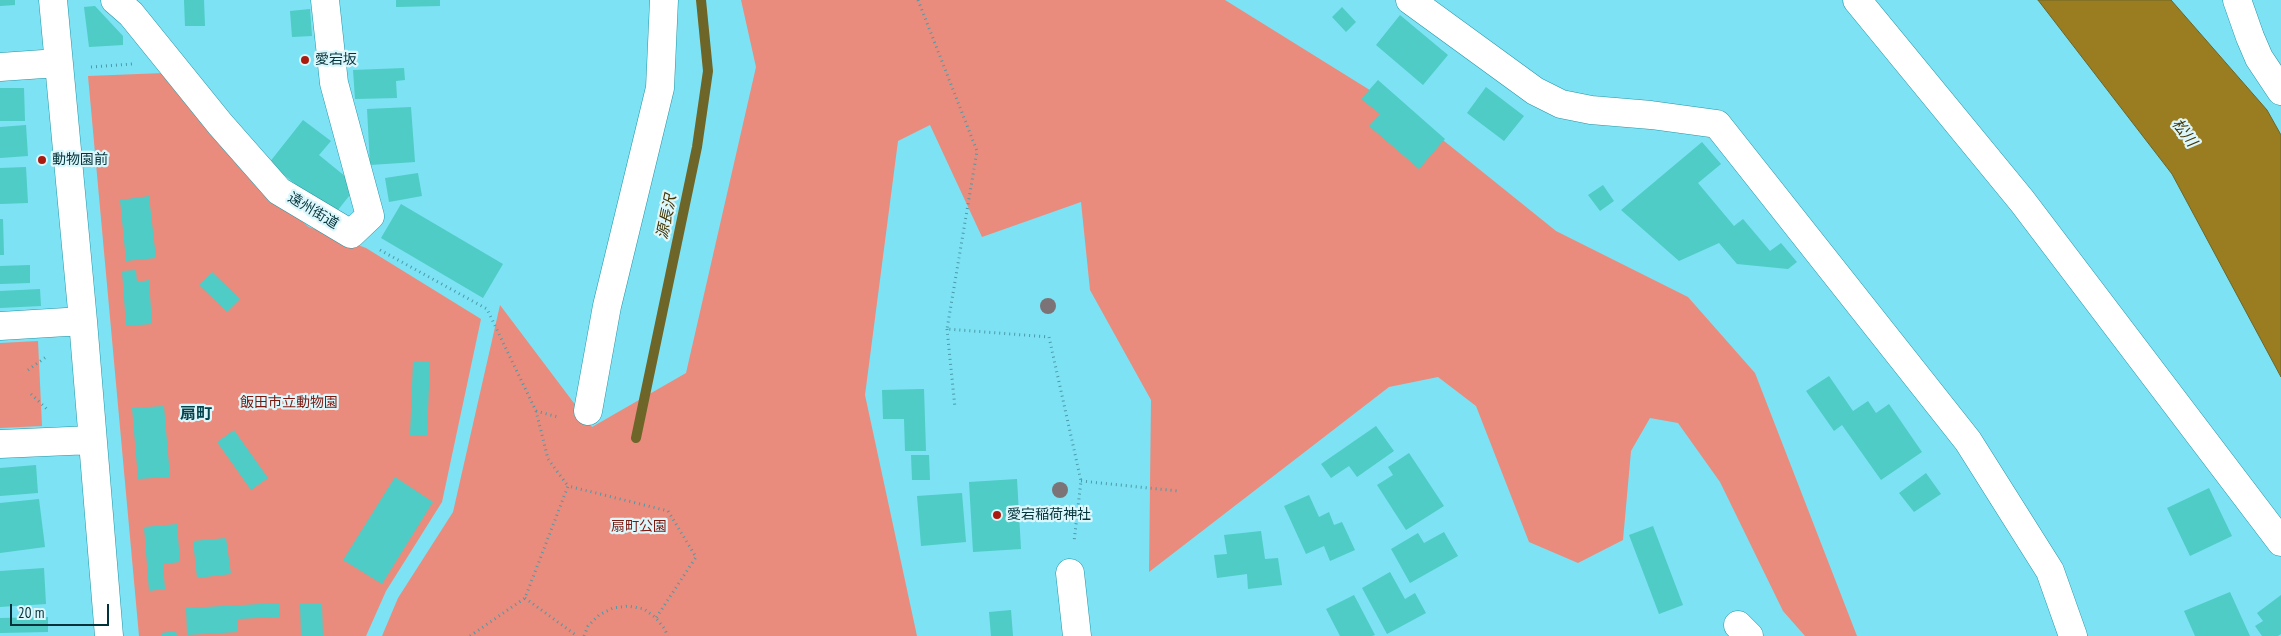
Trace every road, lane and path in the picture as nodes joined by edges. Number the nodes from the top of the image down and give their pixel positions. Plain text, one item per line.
1 (53, 0) edge
2 (116, 0) edge
3 (325, 0) edge
4 (664, 0) edge
5 (918, 0) edge
6 (1410, 0) edge
7 (1857, 0) edge
8 (2237, 0) edge
9 (71, 65) junction
10 (115, 65) dead end
11 (0, 67) edge
12 (2281, 92) edge
13 (352, 234) junction
14 (83, 321) junction
15 (0, 326) edge
16 (947, 329) junction
17 (46, 357) dead end
18 (28, 370) dead end
19 (31, 394) dead end
20 (955, 408) dead end
21 (49, 411) dead end
22 (588, 411) dead end
23 (92, 440) junction
24 (0, 444) edge
25 (1081, 481) junction
26 (568, 486) junction
27 (1178, 491) dead end
28 (2281, 542) edge
29 (1070, 574) joint
30 (525, 598) junction
31 (656, 618) junction
32 (109, 636) edge
33 (470, 636) edge
34 (577, 636) edge
35 (584, 636) edge
36 (668, 636) edge
37 (1077, 636) edge
38 (2073, 636) edge

1 - 9 street
2 - 13 street, 遠州街道
3 - 13 street, 遠州街道
4 - 22 street
5 - 16 path
6 - 38 street
7 - 28 street
8 - 12 street
9 - 10 path
9 - 11 street
9 - 14 street
13 - 26 path
14 - 15 street
14 - 23 street
16 - 20 path
16 - 25 path
17 - 18 path
19 - 21 path
23 - 24 street
23 - 32 street
25 - 27 path
25 - 29 path
26 - 30 path
26 - 31 path
29 - 37 street
30 - 33 path
30 - 34 path
31 - 35 path
31 - 36 path

